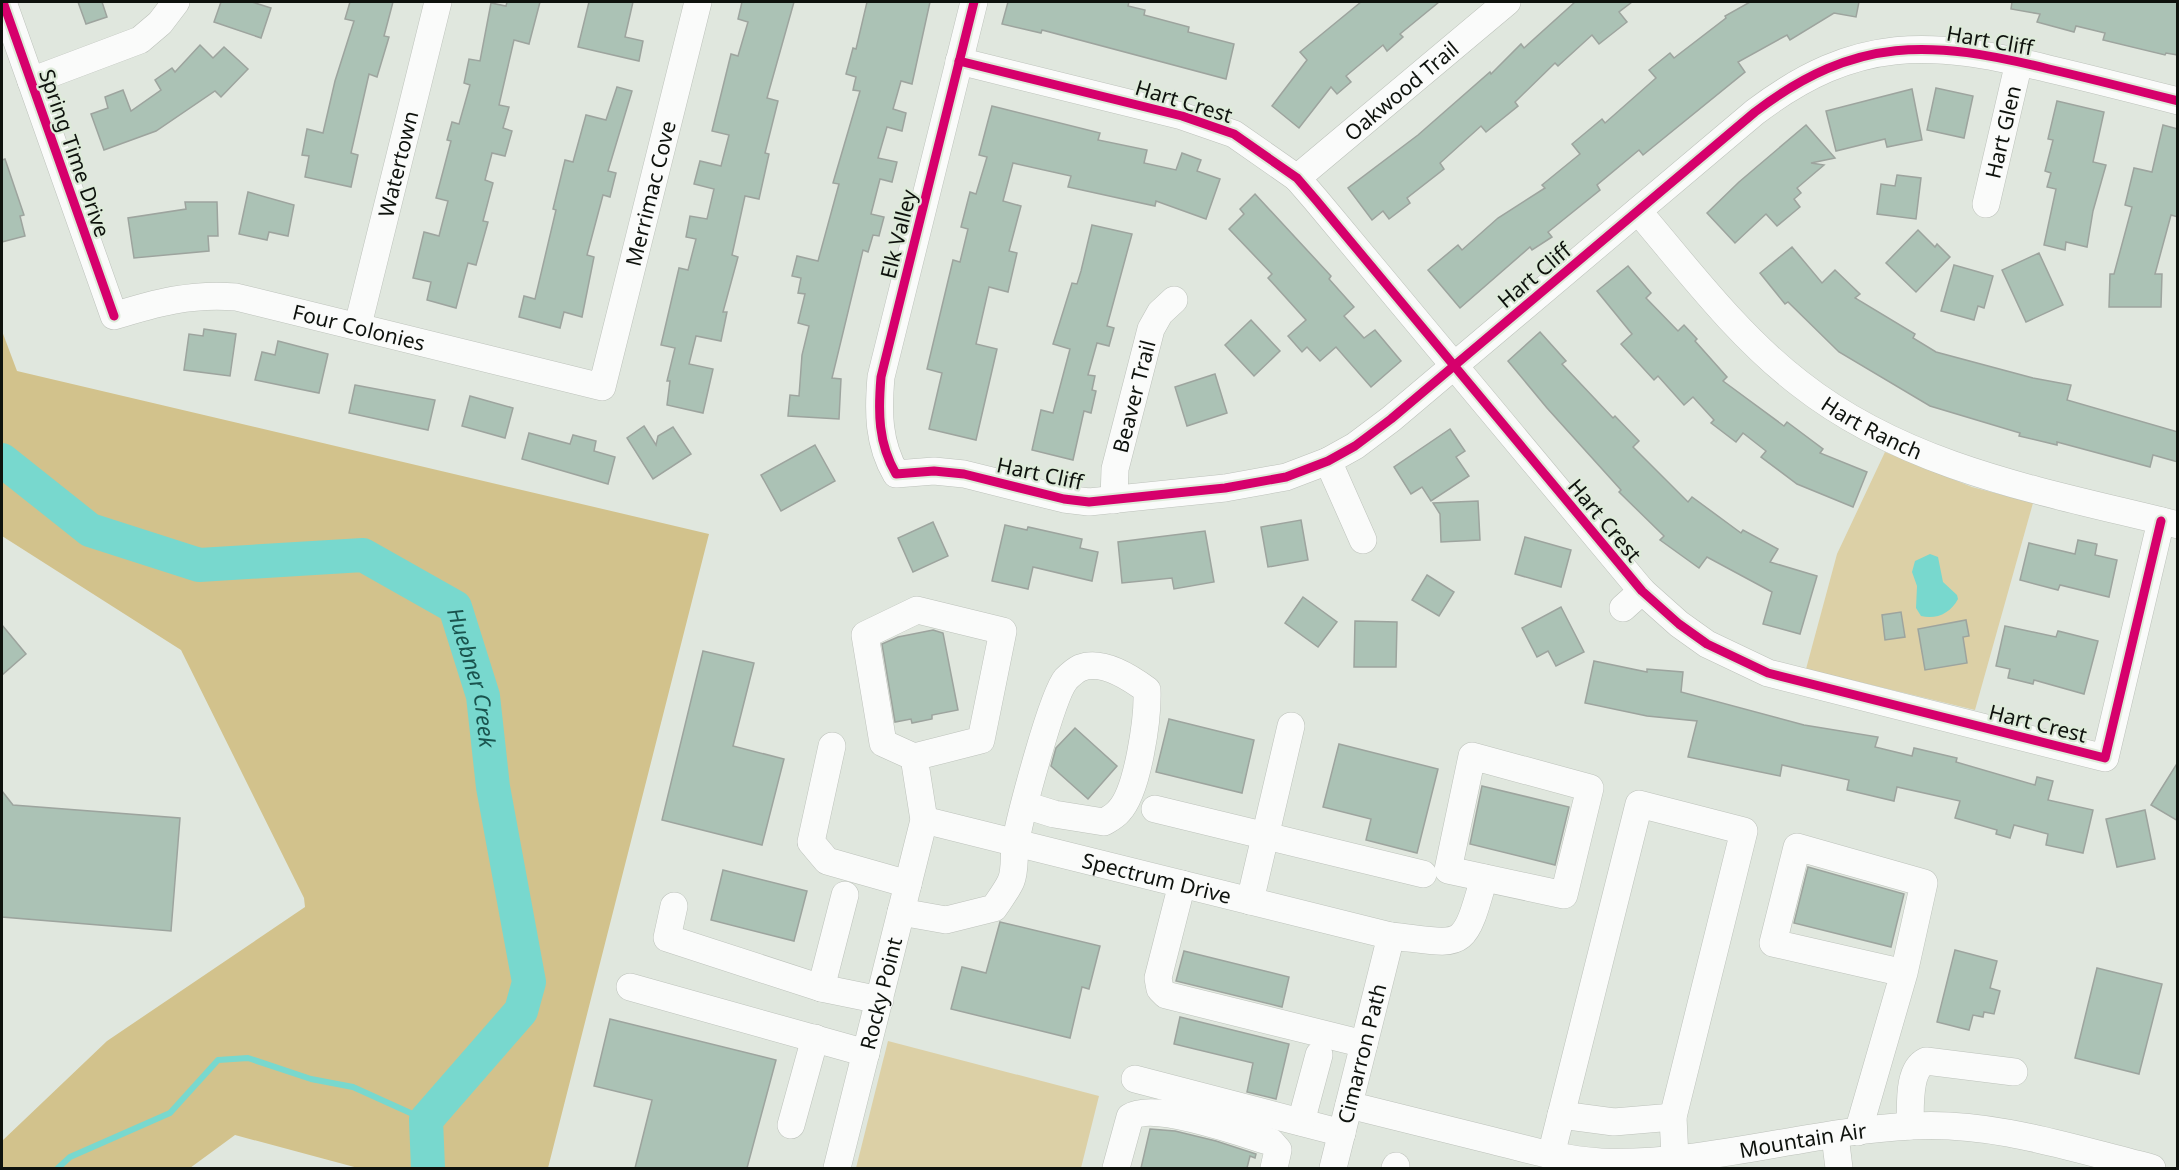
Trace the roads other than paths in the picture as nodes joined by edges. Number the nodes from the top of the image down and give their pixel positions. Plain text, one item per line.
1 (3, 2) edge
2 (176, 2) edge
3 (438, 2) edge
4 (698, 2) edge
5 (974, 2) edge
6 (1507, 2) edge
7 (959, 61) junction
8 (2019, 62) junction
9 (31, 81) junction
10 (2178, 100) edge
11 (1297, 178) junction
12 (1986, 204) dead end
13 (1638, 211) junction
14 (1174, 300) dead end
15 (114, 316) joint
16 (358, 325) junction
17 (1453, 367) junction
18 (602, 387) joint
19 (1328, 461) junction
20 (896, 474) joint
21 (1114, 500) junction
22 (2169, 523) edge
23 (1363, 540) dead end
24 (1291, 726) dead end
25 (832, 746) dead end
26 (914, 757) junction
27 (1025, 805) junction
28 (1155, 809) dead end
29 (924, 820) junction
30 (1265, 837) junction
31 (1015, 843) junction
32 (1423, 874) dead end
33 (1484, 878) junction
34 (908, 884) junction
35 (1182, 884) junction
36 (845, 895) dead end
37 (1250, 901) junction
38 (674, 906) dead end
39 (901, 912) junction
40 (1391, 936) junction
41 (1904, 973) junction
42 (630, 987) dead end
43 (821, 988) junction
44 (880, 1000) junction
45 (815, 1038) junction
46 (1364, 1044) junction
47 (866, 1053) junction
48 (1318, 1056) dead end
49 (2014, 1072) dead end
50 (1135, 1079) dead end
51 (1348, 1105) junction
52 (1561, 1115) junction
53 (1673, 1117) junction
54 (1301, 1122) junction
55 (791, 1125) dead end
56 (1910, 1126) junction
57 (1342, 1133) junction
58 (1846, 1134) junction
59 (1551, 1155) junction
60 (1663, 1162) edge
61 (1582, 1164) edge
62 (2125, 1165) edge
63 (837, 1168) edge
64 (1116, 1168) edge
65 (1274, 1168) edge
66 (1333, 1168) edge
67 (1839, 1168) edge
68 (2152, 1168) edge

1 - 9 street, Spring Time Drive
2 - 9 street
3 - 16 street, Watertown
4 - 18 street, Merrimac Cove
5 - 7 street, Elk Valley
6 - 11 street, Oakwood Trail
7 - 11 street, Hart Crest
7 - 20 street, Elk Valley
8 - 10 street, Hart Cliff
8 - 12 street, Hart Glen
8 - 13 street, Hart Cliff
9 - 15 street, Spring Time Drive
11 - 17 street, Hart Crest
13 - 17 street, Hart Cliff
13 - 22 street, Hart Ranch
14 - 21 street, Beaver Trail
15 - 16 street, Four Colonies
16 - 18 street, Four Colonies
17 - 19 street, Hart Cliff
17 - 22 street, Hart Crest
19 - 21 street, Hart Cliff
19 - 23 street
20 - 21 street, Hart Cliff
24 - 30 street
25 - 34 street
26 - 26 street
26 - 29 street
27 - 27 street
27 - 31 street
28 - 30 street
29 - 31 street, Spectrum Drive
29 - 34 street, Rocky Point
30 - 32 street
30 - 37 street
31 - 35 street, Spectrum Drive
31 - 39 street
33 - 33 street
33 - 40 street, Spectrum Drive
34 - 39 street, Rocky Point
35 - 37 street, Spectrum Drive
35 - 46 street
36 - 43 street
37 - 40 street, Spectrum Drive
38 - 43 street
39 - 44 street, Rocky Point
40 - 46 street, Cimarron Path
41 - 41 street
41 - 58 street
42 - 45 street
43 - 44 street
44 - 47 street, Rocky Point
45 - 47 street
45 - 55 street
46 - 51 street, Cimarron Path
47 - 63 street, Rocky Point
48 - 54 street
49 - 56 street
50 - 54 street
51 - 57 street, Cimarron Path
51 - 59 street, Mountain Air
52 - 53 street
52 - 53 street
52 - 59 street
53 - 60 street
54 - 57 street
56 - 58 street, Mountain Air
56 - 62 street, Mountain Air
57 - 66 street, Cimarron Path
58 - 60 street, Mountain Air
58 - 67 street
59 - 61 street, Mountain Air
60 - 61 street, Mountain Air
62 - 68 street, Mountain Air
64 - 65 street

